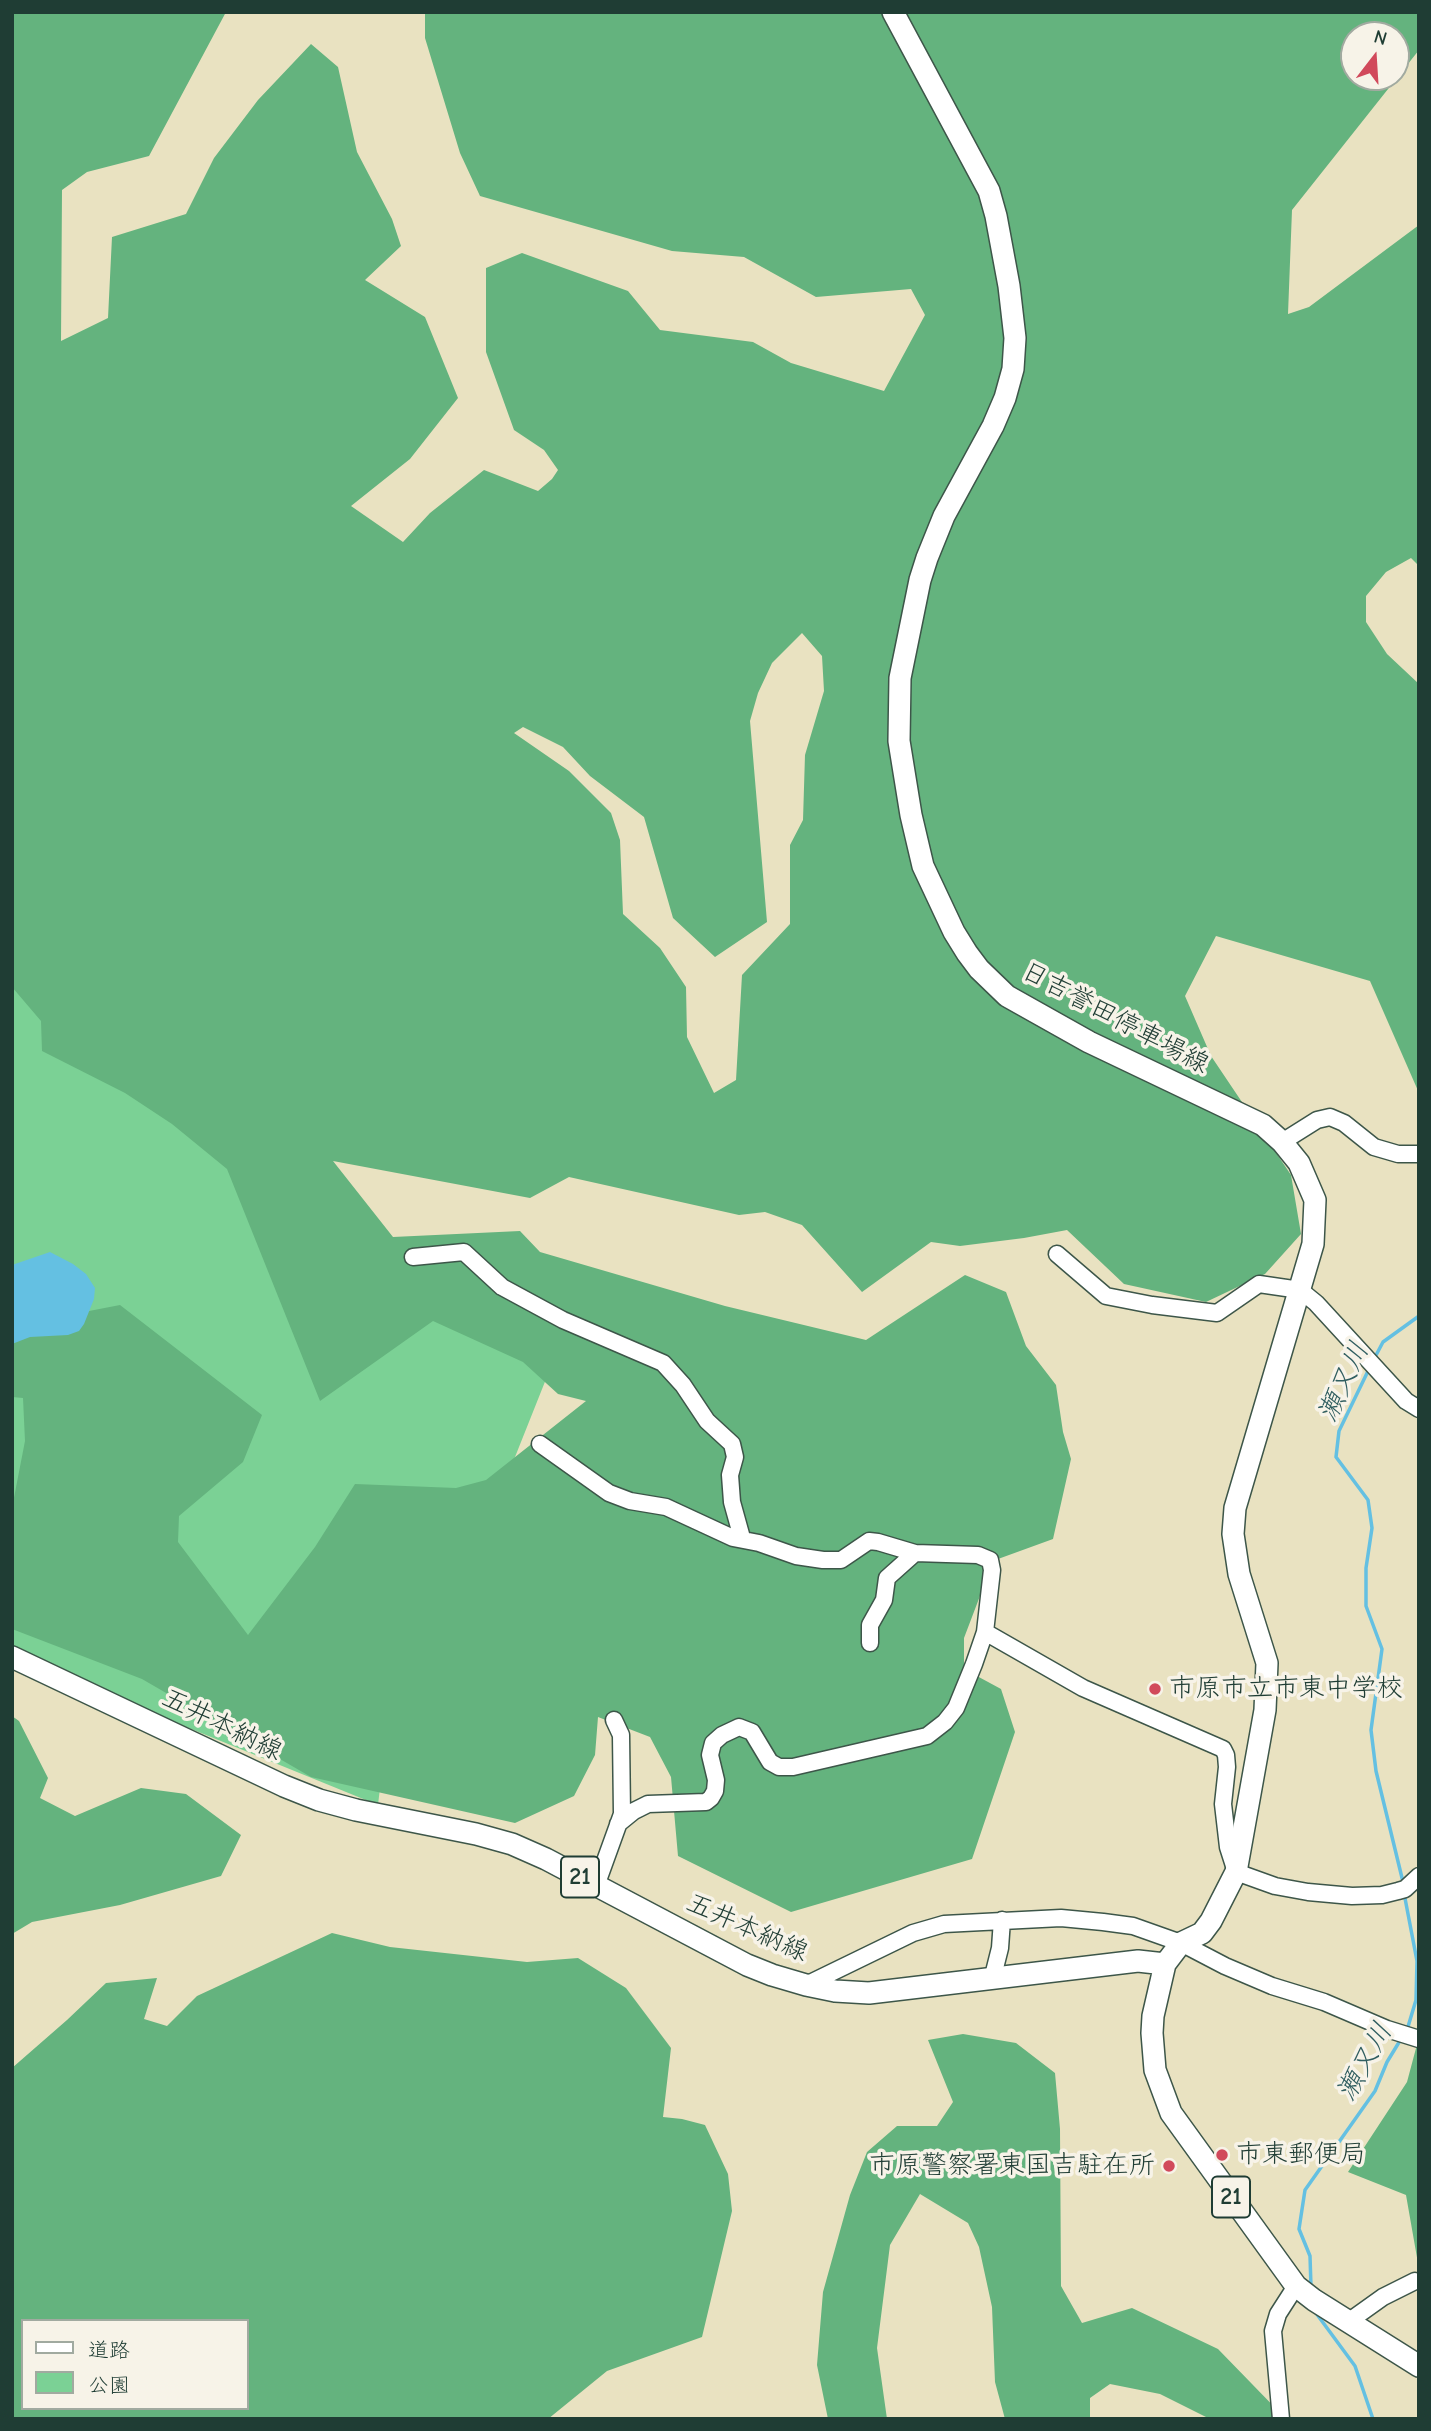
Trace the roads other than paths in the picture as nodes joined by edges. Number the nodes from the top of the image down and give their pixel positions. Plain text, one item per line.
1 (893, 12) edge
2 (1282, 1142) junction
3 (1419, 1154) edge
4 (1057, 1254) dead end
5 (413, 1257) dead end
6 (1300, 1290) junction
7 (1419, 1409) edge
8 (540, 1444) dead end
9 (742, 1538) junction
10 (915, 1553) junction
11 (985, 1632) junction
12 (870, 1643) dead end
13 (12, 1657) edge
14 (614, 1720) dead end
15 (618, 1824) junction
16 (1236, 1872) junction
17 (1419, 1876) edge
18 (596, 1886) junction
19 (1002, 1920) junction
20 (1181, 1942) junction
21 (1165, 1964) junction
22 (993, 1976) junction
23 (806, 1985) junction
24 (1419, 2039) edge
25 (1415, 2281) dead end
26 (1296, 2286) junction
27 (1348, 2322) junction
28 (1419, 2366) edge
29 (1281, 2419) edge

1 - 2 main road, 日吉誉田停車場線
2 - 3 street
2 - 6 main road, 日吉誉田停車場線
4 - 6 street
5 - 9 street
6 - 7 street
6 - 16 main road, 日吉誉田停車場線
8 - 9 street
9 - 10 street
10 - 11 street
10 - 12 street
11 - 15 street
11 - 16 street
13 - 18 main road, 五井本納線 / 21
14 - 15 street
15 - 18 street
16 - 17 street
16 - 20 main road, 日吉誉田停車場線
18 - 23 main road, 五井本納線 / 21
19 - 20 street
19 - 22 street
19 - 23 street
20 - 21 main road, 日吉誉田停車場線
20 - 24 street
21 - 22 main road, 五井本納線 / 21
21 - 26 main road, 21
22 - 23 main road, 五井本納線 / 21
25 - 27 street
26 - 27 main road, 21
26 - 29 street
27 - 28 main road, 21

